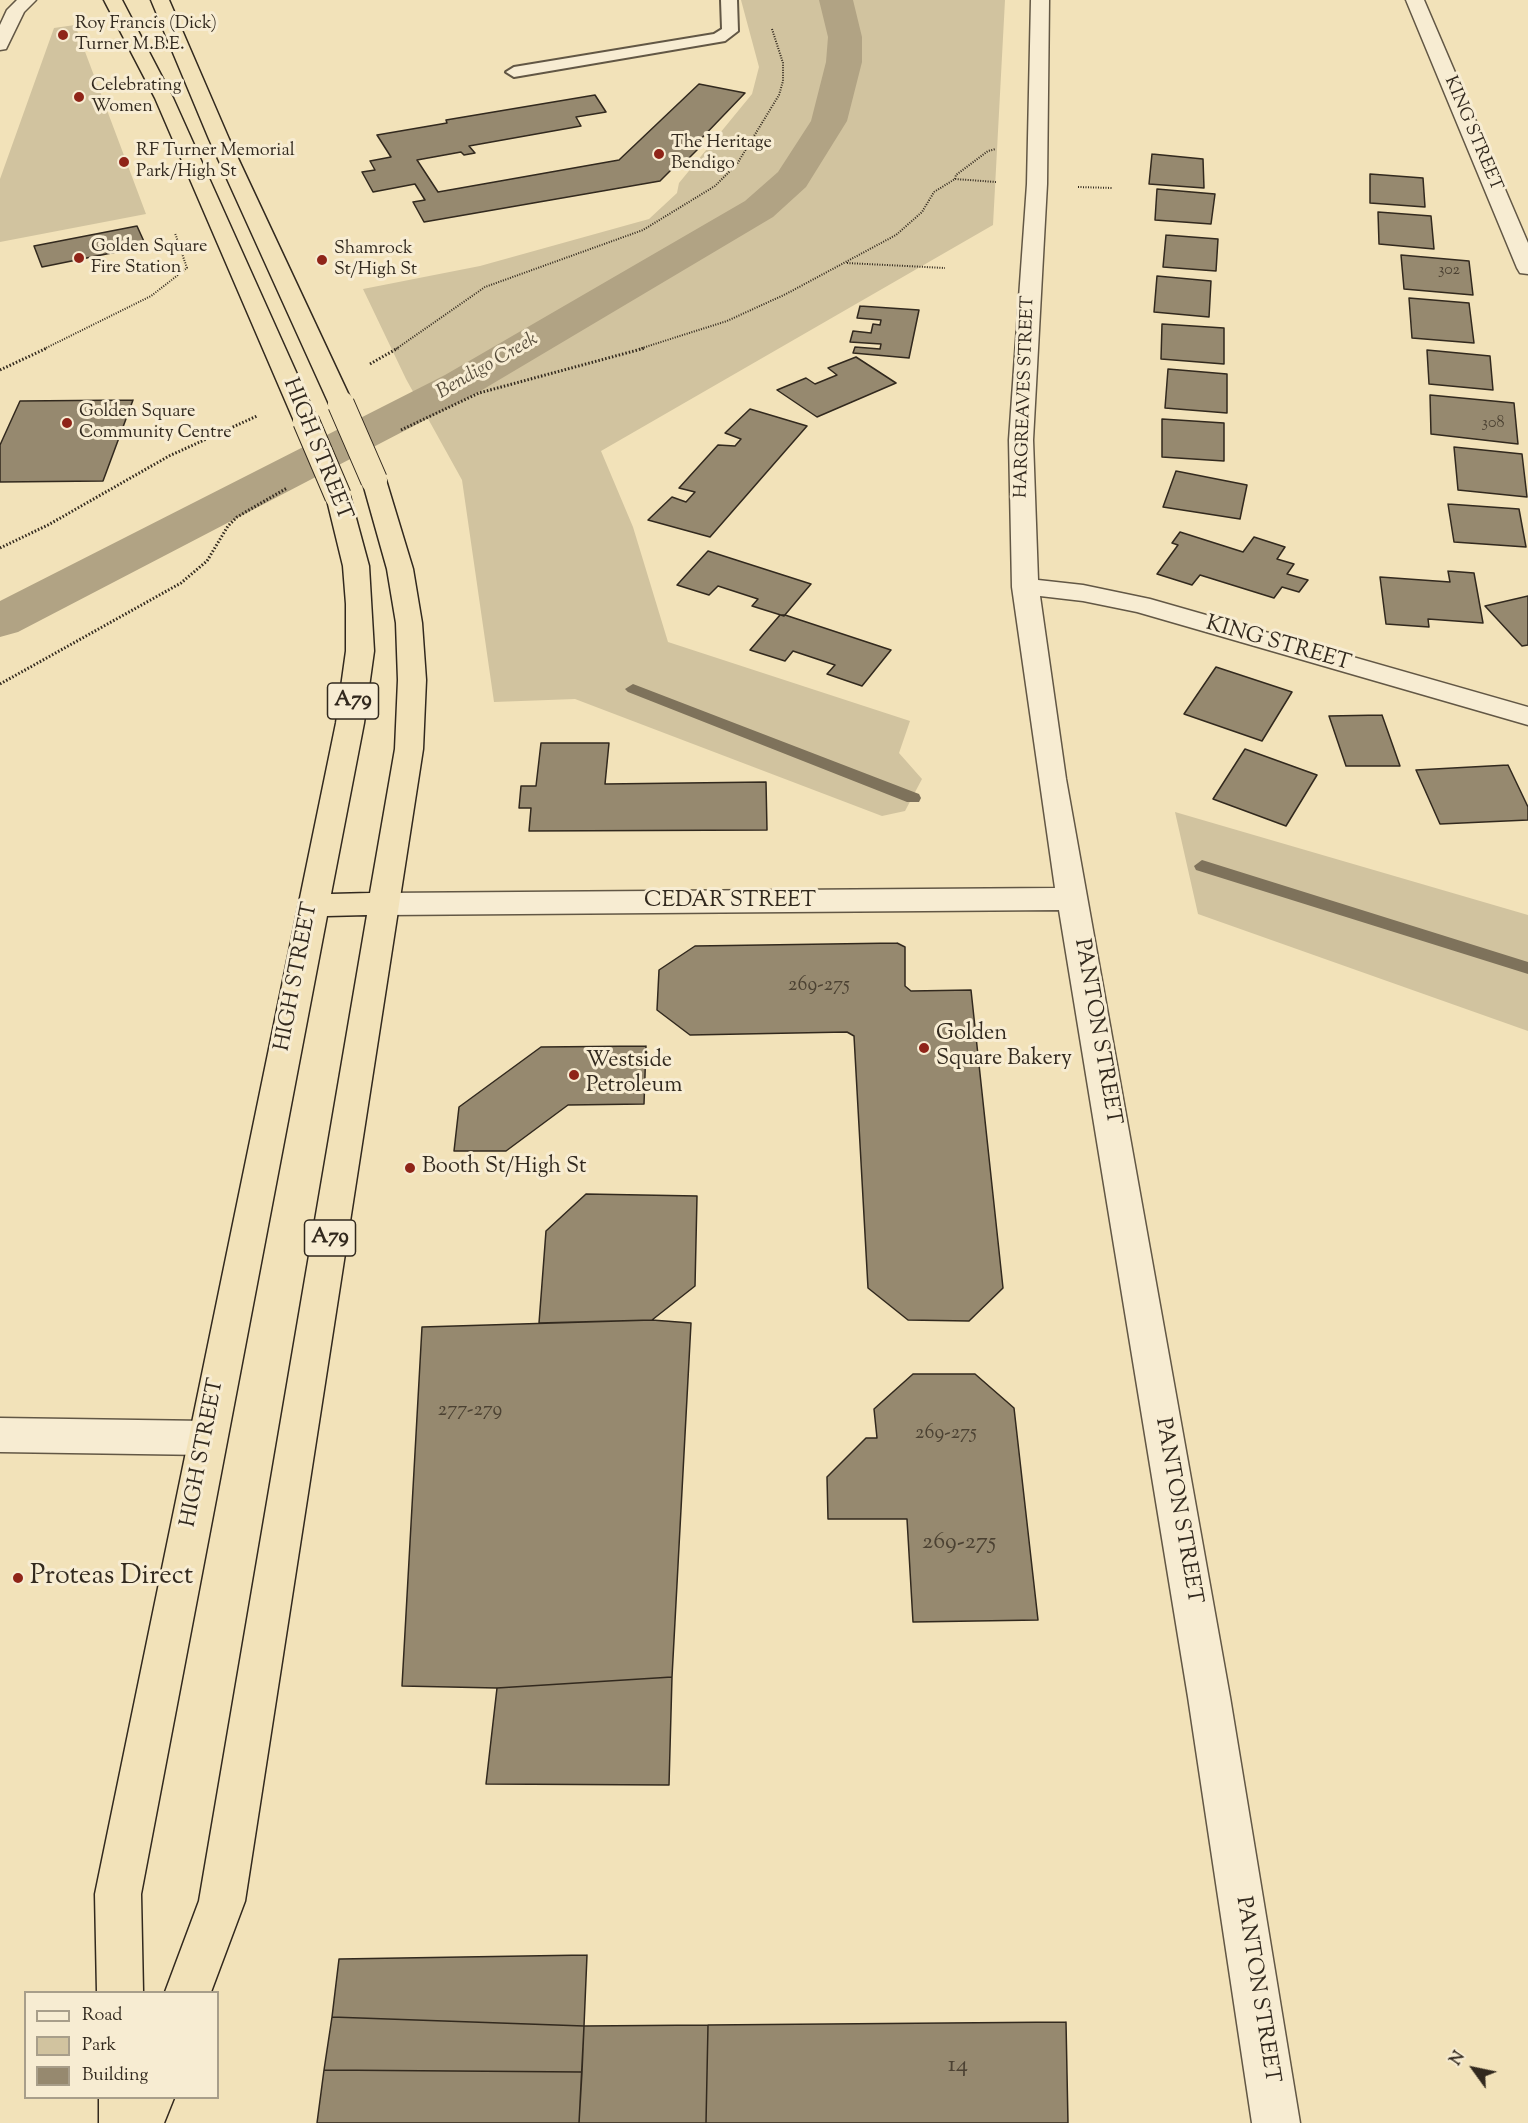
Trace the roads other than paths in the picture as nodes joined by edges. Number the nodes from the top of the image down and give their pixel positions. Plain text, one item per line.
1 (113, 0) edge
2 (160, 0) edge
3 (729, 0) edge
4 (1040, 0) edge
5 (1415, 0) edge
6 (19, 3) edge
7 (0, 45) edge
8 (514, 72) dead end
9 (1528, 268) edge
10 (1025, 587) junction
11 (1528, 716) edge
12 (1074, 899) junction
13 (386, 904) junction
14 (313, 905) junction
15 (0, 1435) edge
16 (207, 1438) junction
17 (120, 1991) edge
18 (188, 1991) edge
19 (123, 2099) edge
20 (149, 2099) edge
21 (123, 2123) edge
22 (140, 2123) edge
23 (1276, 2123) edge

1 - 14 highway, HIGH STREET / A79, bridge
2 - 13 highway, HIGH STREET / A79, bridge
3 - 8 lane
4 - 10 street, HARGREAVES STREET
5 - 9 street, KING STREET
6 - 7 street
10 - 11 street, KING STREET
10 - 12 street, HARGREAVES STREET
12 - 13 street, CEDAR STREET
12 - 23 street, PANTON STREET
13 - 14 highway
13 - 18 highway, HIGH STREET / A79
14 - 16 highway, HIGH STREET / A79
15 - 16 street
16 - 17 highway, HIGH STREET / A79
19 - 21 highway
20 - 22 highway

